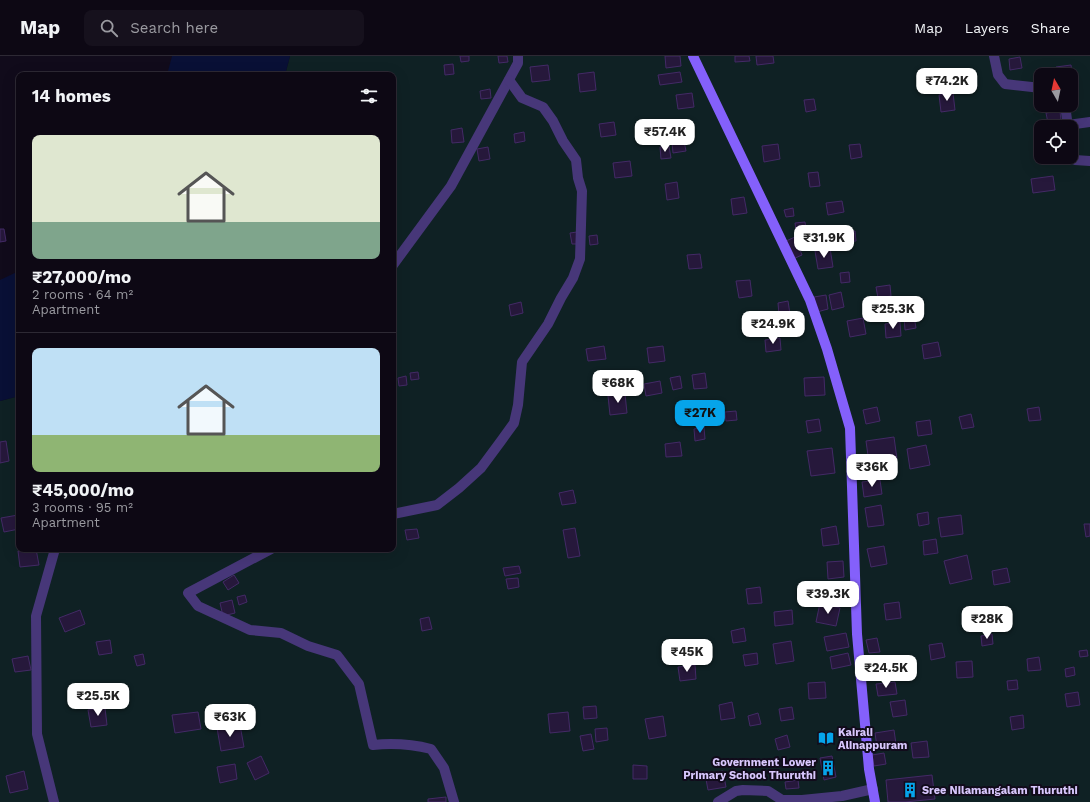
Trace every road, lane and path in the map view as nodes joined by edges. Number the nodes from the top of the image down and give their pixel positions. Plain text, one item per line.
1 (518, 56) edge
2 (693, 56) edge
3 (994, 56) edge
4 (509, 80) junction
5 (1034, 87) edge
6 (1090, 122) edge
7 (1078, 124) edge
8 (1078, 160) edge
9 (1090, 162) edge
10 (396, 261) edge
11 (396, 513) edge
12 (54, 552) edge
13 (265, 552) edge
14 (873, 789) junction
15 (54, 802) edge
16 (454, 802) edge
17 (718, 802) edge
18 (875, 802) edge

1 - 4 street
2 - 14 main road
3 - 5 street
4 - 10 street
4 - 11 street
6 - 7 street
8 - 9 street
12 - 15 street
13 - 16 street
14 - 17 street
14 - 18 main road

